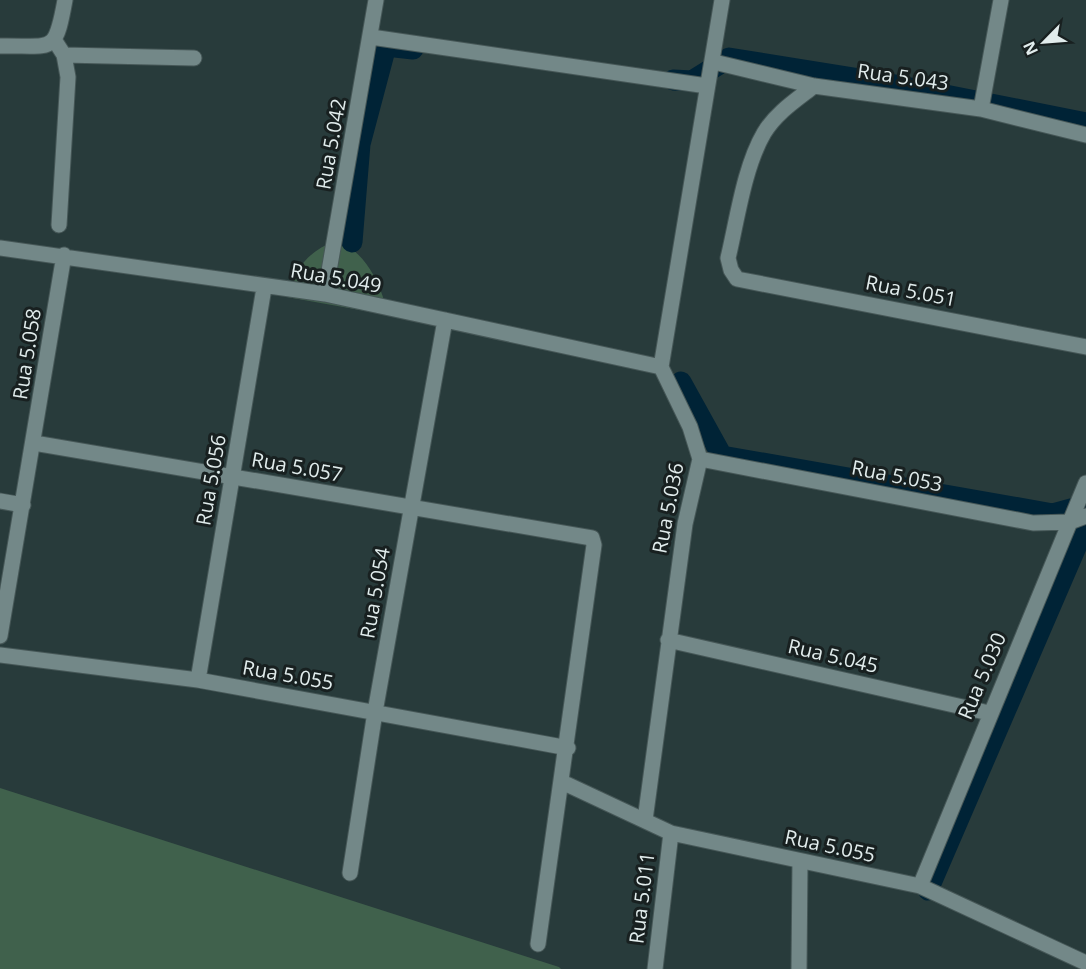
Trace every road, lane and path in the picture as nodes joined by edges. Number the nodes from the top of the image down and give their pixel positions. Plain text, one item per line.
1 (65, 0) edge
2 (376, 0) edge
3 (722, 0) edge
4 (1001, 0) edge
5 (371, 37) junction
6 (55, 41) junction
7 (0, 46) edge
8 (64, 56) junction
9 (194, 58) dead end
10 (714, 62) junction
11 (707, 86) junction
12 (814, 86) junction
13 (981, 109) junction
14 (1086, 135) edge
15 (59, 225) dead end
16 (0, 248) edge
17 (64, 255) junction
18 (264, 288) junction
19 (326, 294) junction
20 (445, 320) junction
21 (1086, 347) edge
22 (661, 367) junction
23 (34, 443) junction
24 (700, 459) junction
25 (233, 477) junction
26 (1086, 483) edge
27 (0, 501) edge
28 (23, 505) junction
29 (411, 506) junction
30 (1086, 516) edge
31 (1070, 522) junction
32 (0, 636) edge
33 (668, 640) junction
34 (0, 655) edge
35 (198, 680) junction
36 (375, 712) junction
37 (989, 713) junction
38 (568, 748) junction
39 (562, 782) junction
40 (645, 820) junction
41 (671, 833) junction
42 (800, 862) junction
43 (350, 873) dead end
44 (920, 886) junction
45 (538, 944) dead end
46 (1086, 963) edge
47 (655, 969) edge
48 (799, 969) edge

1 - 6 street
2 - 5 street, Rua 5.042
3 - 10 street
4 - 13 street
5 - 11 street
5 - 19 street, Rua 5.042
6 - 7 street
6 - 8 street
8 - 9 street
8 - 15 street
10 - 11 street
10 - 12 street, Rua 5.043
11 - 22 street
12 - 13 street, Rua 5.043
12 - 21 street, Rua 5.051
13 - 14 street, Rua 5.043
16 - 17 street, Rua 5.049
17 - 18 street, Rua 5.049
17 - 23 street, Rua 5.058
18 - 19 street, Rua 5.049
18 - 25 street, Rua 5.056
19 - 20 street, Rua 5.049
20 - 22 street, Rua 5.049
20 - 29 street, Rua 5.054
22 - 24 street, Rua 5.036
23 - 25 street, Rua 5.057
23 - 28 street, Rua 5.058
24 - 31 street, Rua 5.053
24 - 33 street, Rua 5.036
25 - 29 street, Rua 5.057
25 - 35 street, Rua 5.056
26 - 31 street, Rua 5.030
27 - 28 street
28 - 32 street, Rua 5.058
29 - 36 street, Rua 5.054
29 - 38 street, Rua 5.057
30 - 31 street, Rua 5.053
31 - 37 street, Rua 5.030
33 - 37 street, Rua 5.045
33 - 40 street, Rua 5.036
34 - 35 street, Rua 5.055
35 - 36 street, Rua 5.055
36 - 38 street, Rua 5.055
36 - 43 street, Rua 5.054
37 - 44 street, Rua 5.030
38 - 39 street
39 - 40 street, Rua 5.055
39 - 45 street
40 - 41 street, Rua 5.055
41 - 42 street, Rua 5.055
41 - 47 street, Rua 5.011
42 - 44 street, Rua 5.055
42 - 48 street
44 - 46 street, Rua 5.055

